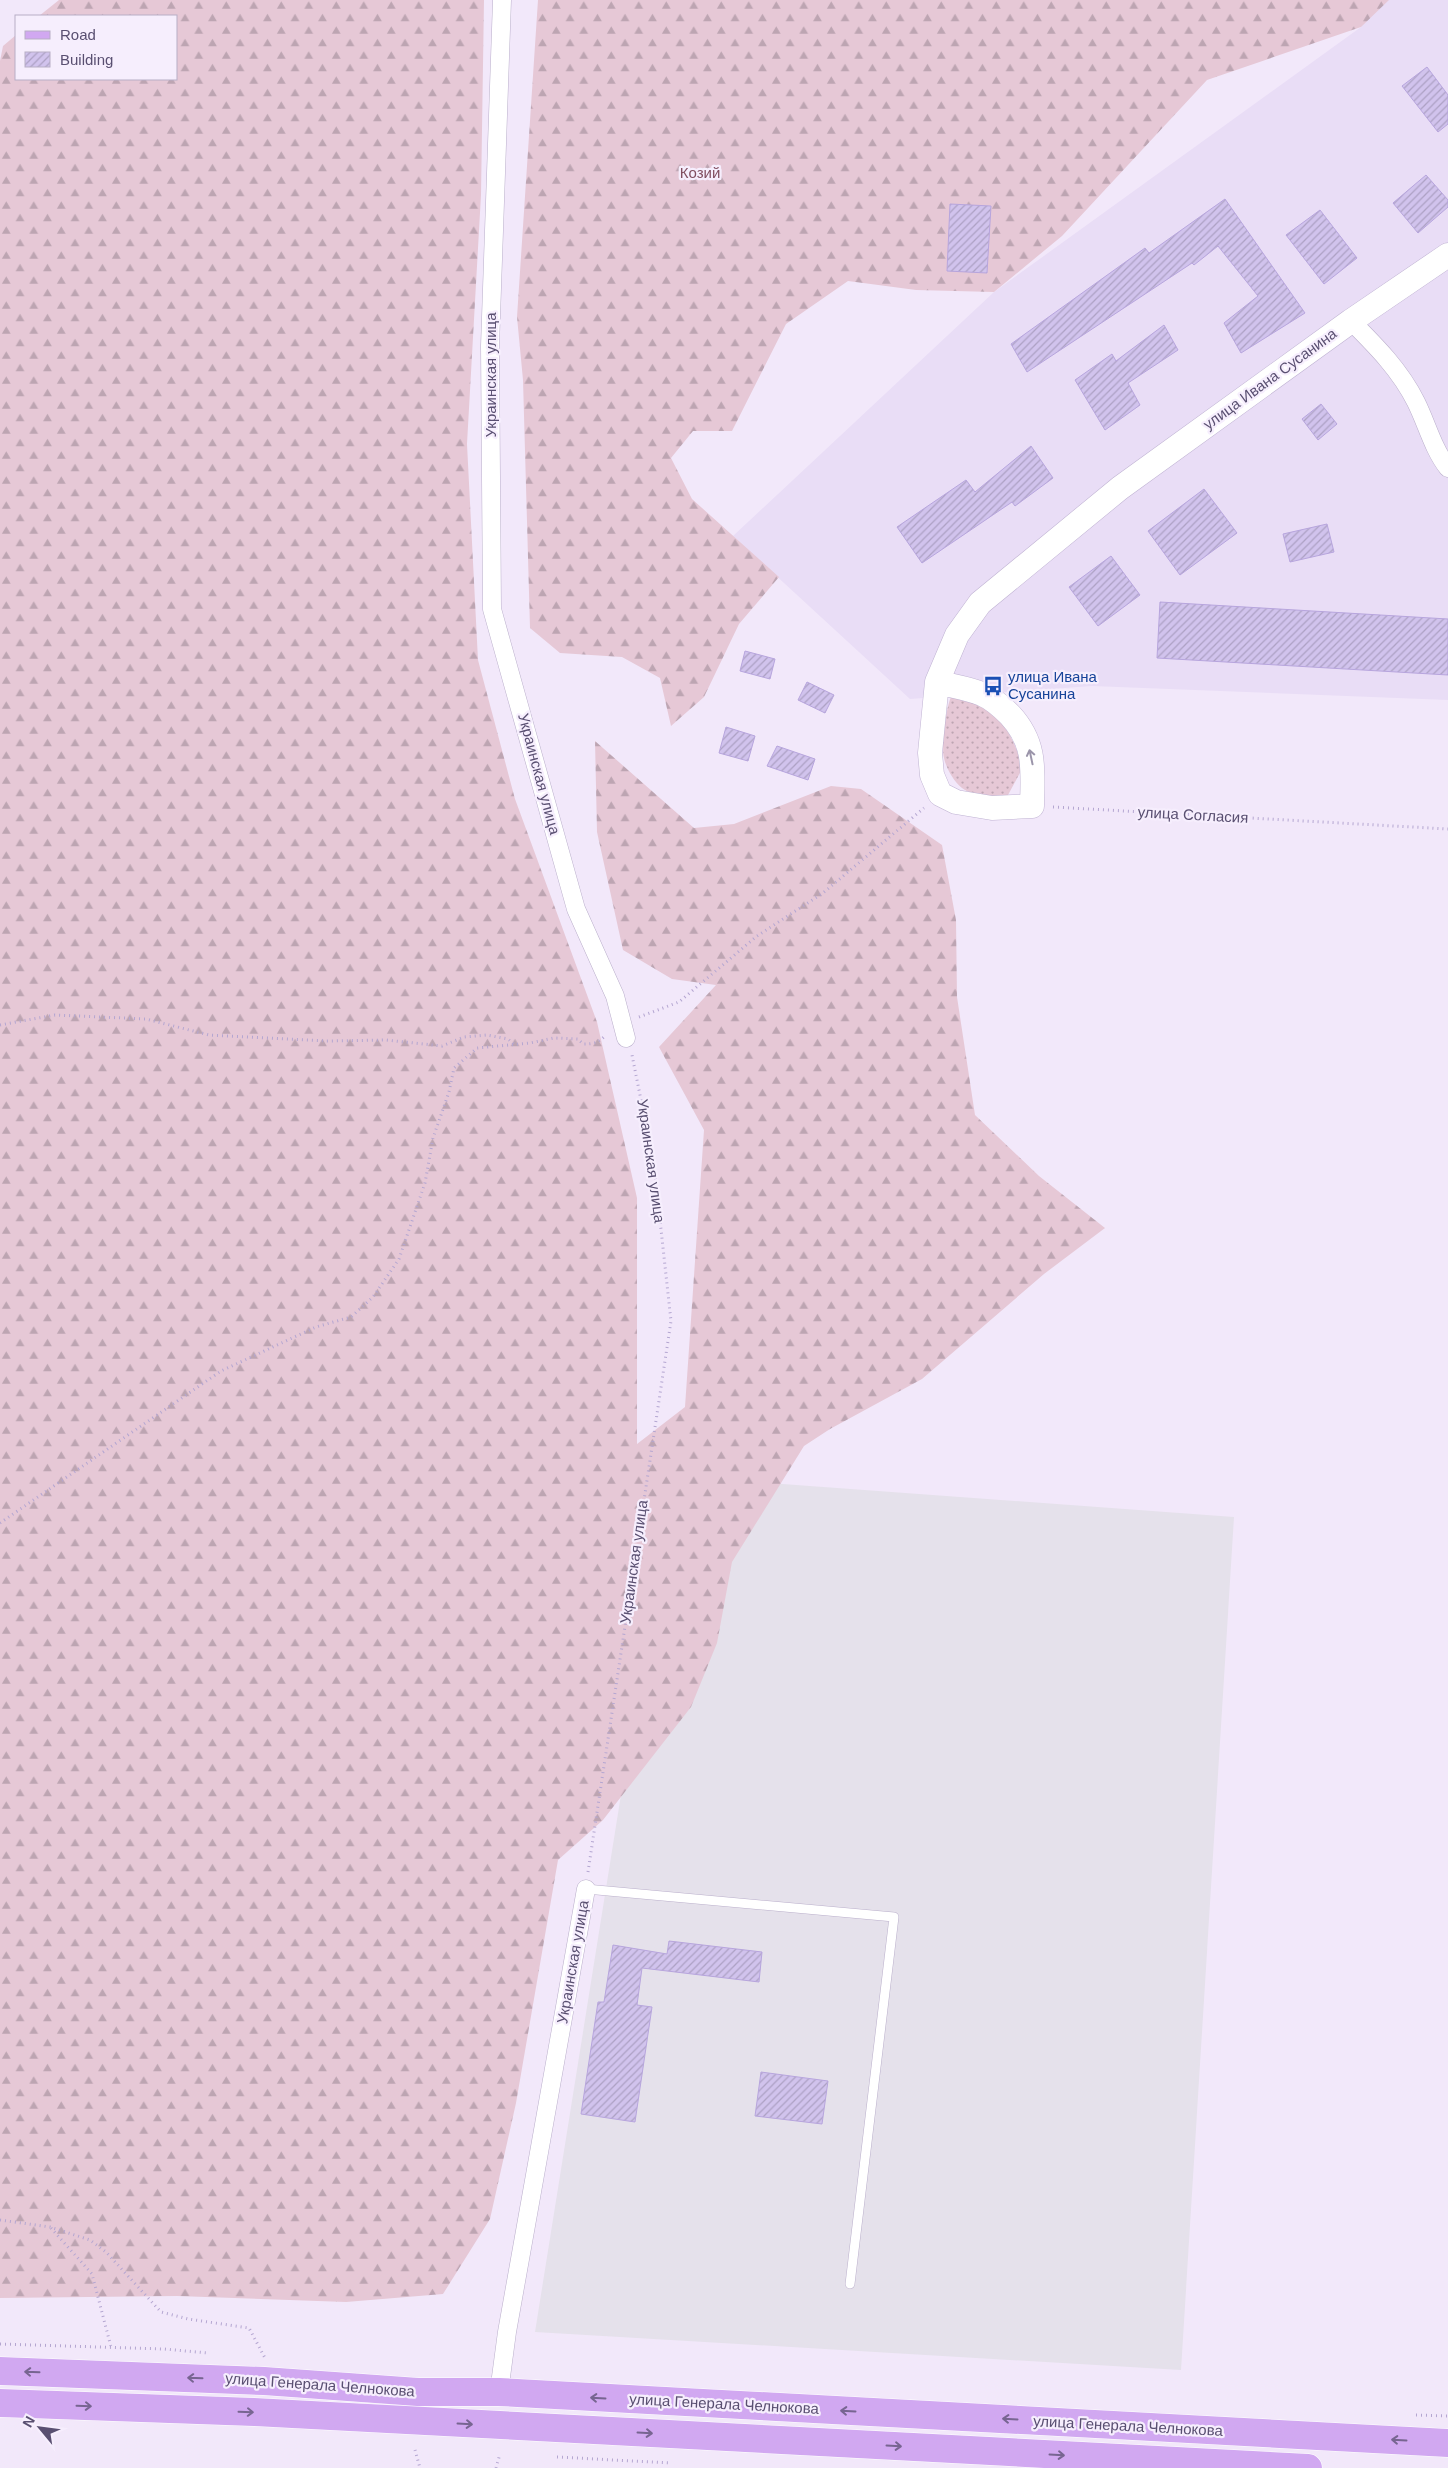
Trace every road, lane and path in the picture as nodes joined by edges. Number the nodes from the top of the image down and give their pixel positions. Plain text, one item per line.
1 (502, 0) edge
2 (1448, 255) edge
3 (1351, 321) junction
4 (1448, 468) edge
5 (937, 682) junction
6 (940, 794) junction
7 (1032, 806) junction
8 (1448, 829) edge
9 (0, 1025) edge
10 (624, 1030) junction
11 (514, 1044) junction
12 (0, 1523) edge
13 (586, 1889) junction
14 (0, 2220) edge
15 (50, 2227) junction
16 (850, 2284) dead end
17 (0, 2344) edge
18 (111, 2347) junction
19 (164, 2349) dead end
20 (267, 2364) dead end
21 (0, 2371) edge
22 (499, 2392) junction
23 (0, 2403) edge
24 (1448, 2443) edge
25 (415, 2450) dead end
26 (500, 2454) dead end
27 (557, 2457) dead end
28 (671, 2463) dead end
29 (420, 2468) edge
30 (496, 2468) edge
31 (1308, 2468) edge

1 - 10 street, Украинская улица
2 - 3 street, улица Ивана Сусанина
3 - 4 street
3 - 5 street, улица Ивана Сусанина
5 - 6 street, улица Ивана Сусанина
7 -> 5 street
6 - 7 street
6 - 10 path
7 - 8 path, улица Согласия
9 - 11 path
10 - 11 path
10 - 13 path, Украинская улица
11 - 12 path
13 - 16 lane
13 - 22 street, Украинская улица
14 - 15 path
15 - 18 path
15 - 20 path
17 - 18 path
18 - 19 path
22 -> 21 main road, улица Генерала Челнокова
24 -> 22 main road, улица Генерала Челнокова
23 -> 31 main road, улица Генерала Челнокова
25 - 29 path
26 - 30 path
27 - 28 path

